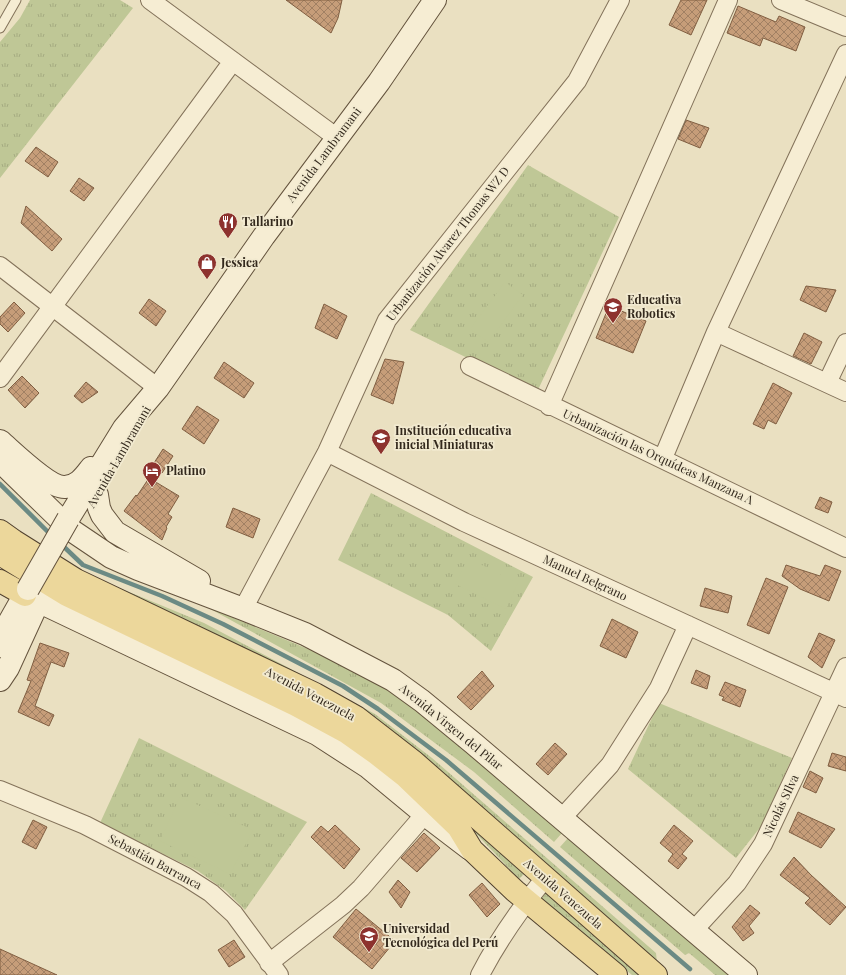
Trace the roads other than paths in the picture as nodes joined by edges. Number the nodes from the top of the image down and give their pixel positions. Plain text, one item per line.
1 (16, 0) edge
2 (150, 0) edge
3 (435, 0) edge
4 (620, 0) edge
5 (728, 0) edge
6 (781, 0) edge
7 (846, 27) edge
8 (0, 28) edge
9 (846, 54) edge
10 (233, 61) junction
11 (336, 138) junction
12 (0, 266) edge
13 (52, 308) junction
14 (716, 332) junction
15 (846, 343) edge
16 (470, 366) dead end
17 (0, 378) edge
18 (827, 383) junction
19 (158, 388) junction
20 (846, 392) edge
21 (549, 406) junction
22 (124, 428) junction
23 (0, 441) edge
24 (327, 452) junction
25 (663, 458) junction
26 (0, 461) edge
27 (97, 495) junction
28 (73, 522) junction
29 (0, 530) edge
30 (846, 548) edge
31 (0, 554) edge
32 (0, 581) edge
33 (33, 595) junction
34 (218, 600) junction
35 (243, 609) junction
36 (688, 625) junction
37 (0, 646) edge
38 (846, 667) edge
39 (0, 680) edge
40 (841, 696) edge
41 (0, 790) edge
42 (425, 814) junction
43 (561, 819) junction
44 (472, 850) junction
45 (545, 878) junction
46 (527, 901) junction
47 (693, 931) junction
48 (274, 969) edge
49 (480, 975) edge
50 (616, 975) edge
51 (656, 975) edge
52 (746, 975) edge

1 - 8 lane
2 - 10 street
3 - 11 main road, Avenida Lambramani
4 - 24 street, Urbanización Alvarez Thomas WZ D
5 - 21 street
6 - 7 street
9 - 14 street
10 - 11 street
10 - 13 street
11 - 19 main road, Avenida Lambramani
12 - 13 street
13 - 17 street
13 - 19 street
14 - 18 street
14 - 25 street
15 - 18 street
16 - 21 street, Urbanización las Orquídeas Manzana A
18 - 20 street
19 - 22 main road, Avenida Lambramani
19 - 27 main road, Avenida Lambramani
21 - 25 street, Urbanización las Orquídeas Manzana A
22 - 23 main road
22 - 28 main road, Avenida Lambramani
24 - 35 street, Urbanización Alvarez Thomas WZ D
24 - 36 street, Manuel Belgrano
25 - 30 street, Urbanización las Orquídeas Manzana A
26 - 34 main road, Avenida Virgen del Pilar
27 - 28 main road, Avenida Lambramani
27 - 34 main road
28 - 33 main road
29 - 45 main road, Avenida Venezuela
31 - 44 main road, Avenida Venezuela
32 - 33 main road
33 - 37 main road
33 - 39 main road
33 - 42 main road, Avenida Venezuela
34 - 35 main road, Avenida Virgen del Pilar
35 - 43 main road, Avenida Virgen del Pilar
36 - 40 street, Manuel Belgrano
36 - 43 street
38 - 40 street, Nicolás SIlva
40 - 47 street, Nicolás SIlva
41 - 48 street, Sebastián Barranca
42 - 44 main road, Avenida Venezuela
42 - 48 street
43 - 47 main road, Avenida Virgen del Pilar
44 - 46 main road, Avenida Venezuela
45 - 46 street
45 - 51 main road, Avenida Venezuela
46 - 49 street
46 - 50 main road, Avenida Venezuela
47 - 52 main road, Avenida Virgen del Pilar

